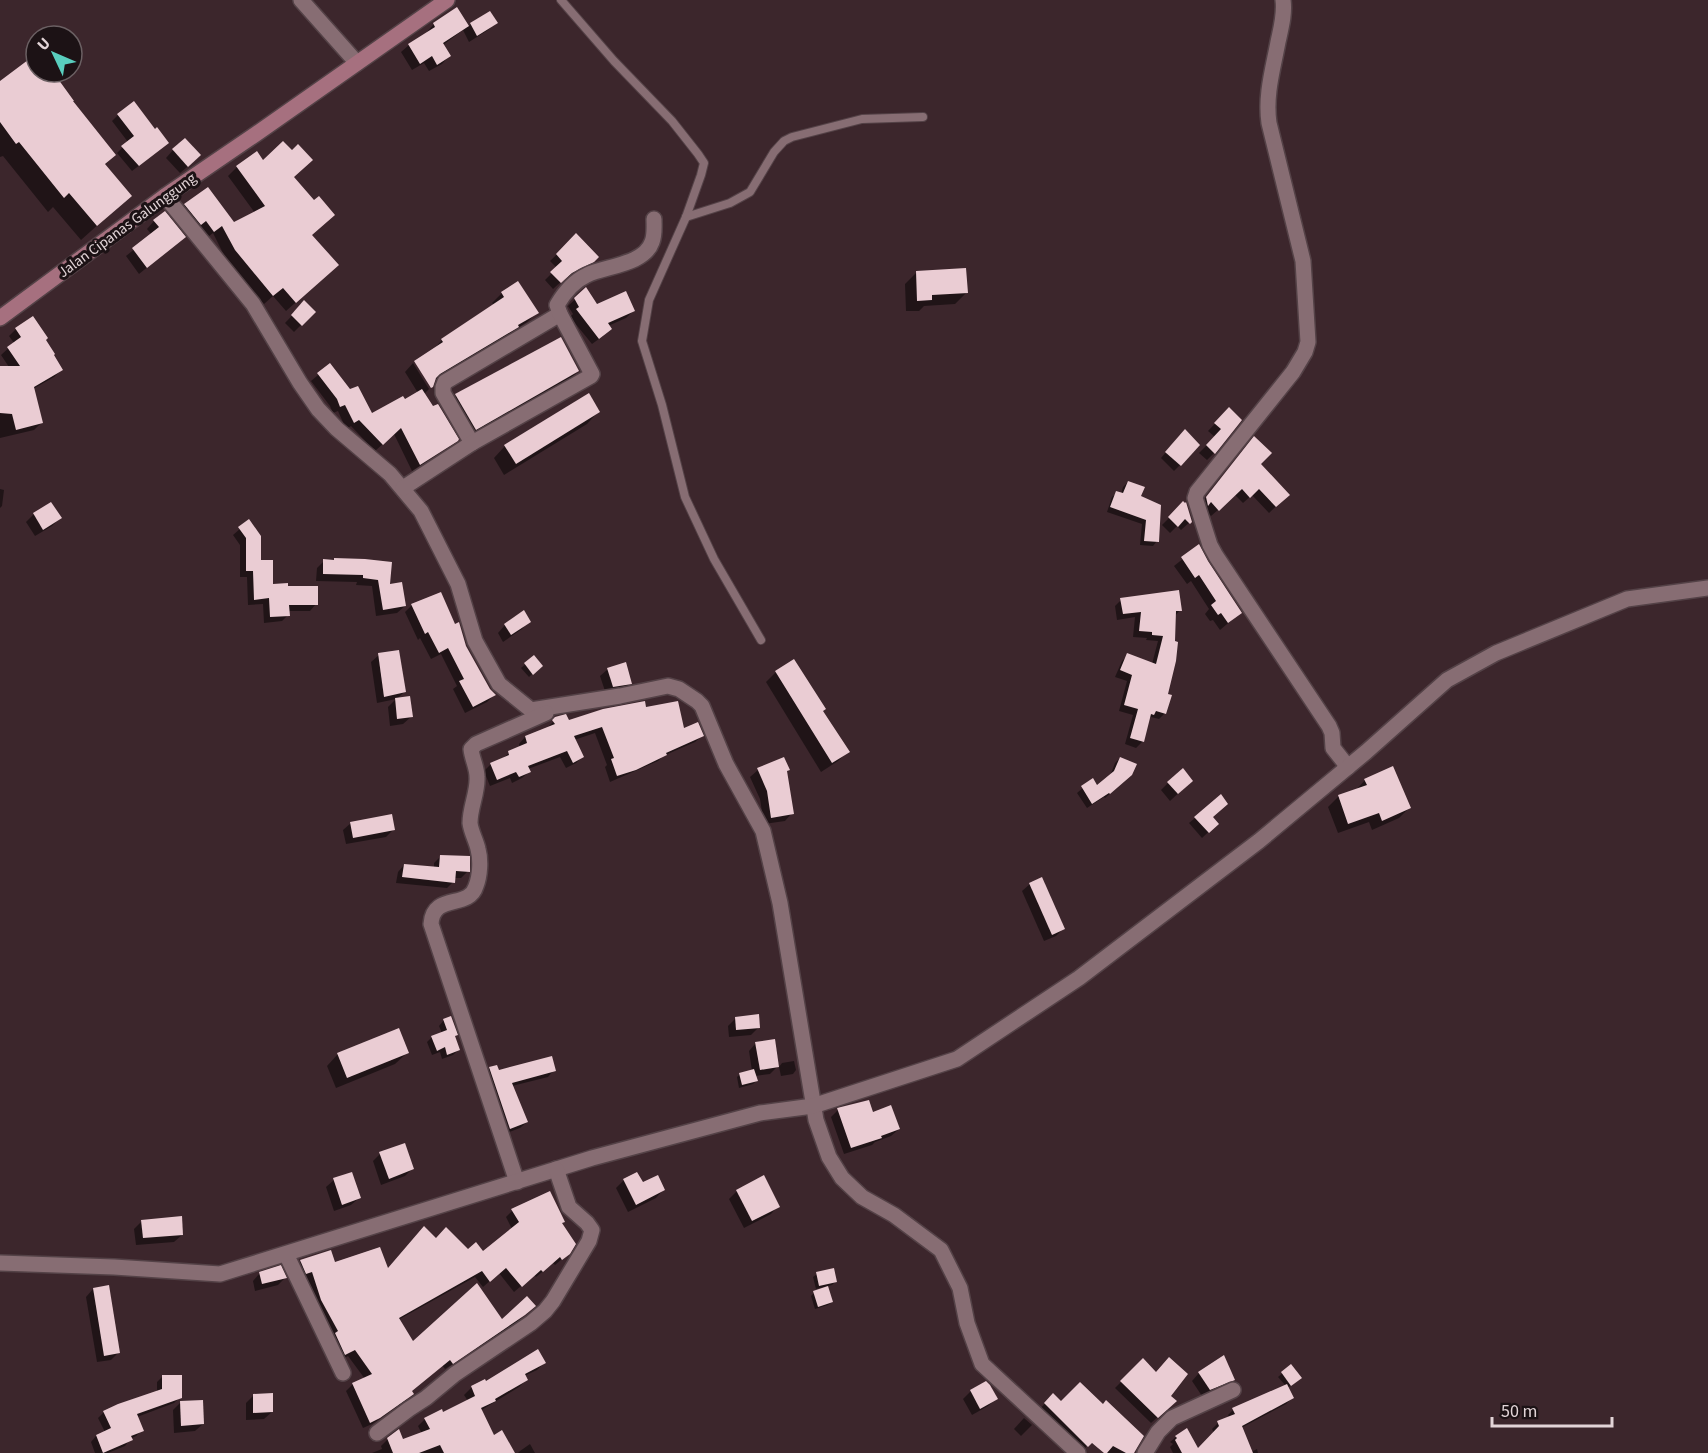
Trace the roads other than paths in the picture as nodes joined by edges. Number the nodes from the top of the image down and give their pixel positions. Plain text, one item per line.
1 (301, 0) edge
2 (447, 0) edge
3 (561, 0) edge
4 (1283, 0) edge
5 (357, 63) junction
6 (923, 117) dead end
7 (165, 196) junction
8 (686, 217) junction
9 (654, 219) dead end
10 (560, 314) junction
11 (0, 318) edge
12 (472, 443) junction
13 (403, 489) junction
14 (1708, 588) edge
15 (761, 640) dead end
16 (562, 705) junction
17 (1341, 759) junction
18 (813, 1106) junction
19 (556, 1169) junction
20 (517, 1182) junction
21 (286, 1254) junction
22 (0, 1263) edge
23 (343, 1373) dead end
24 (1233, 1390) dead end
25 (377, 1433) dead end
26 (1078, 1453) edge
27 (1145, 1453) edge

1 - 5 street
2 - 5 street, Jalan Cipanas Galunggung
3 - 8 lane
4 - 17 street
5 - 7 street, Jalan Cipanas Galunggung
6 - 8 lane
7 - 11 street, Jalan Cipanas Galunggung
7 - 13 street
8 - 15 lane
9 - 10 street
10 - 12 street
10 - 12 street
12 - 13 street
13 - 16 street
14 - 17 street
16 - 18 street
16 - 20 street
17 - 18 street
18 - 19 street
18 - 26 street
19 - 20 street
19 - 25 street
20 - 21 street
21 - 22 street
21 - 23 street
24 - 27 street

